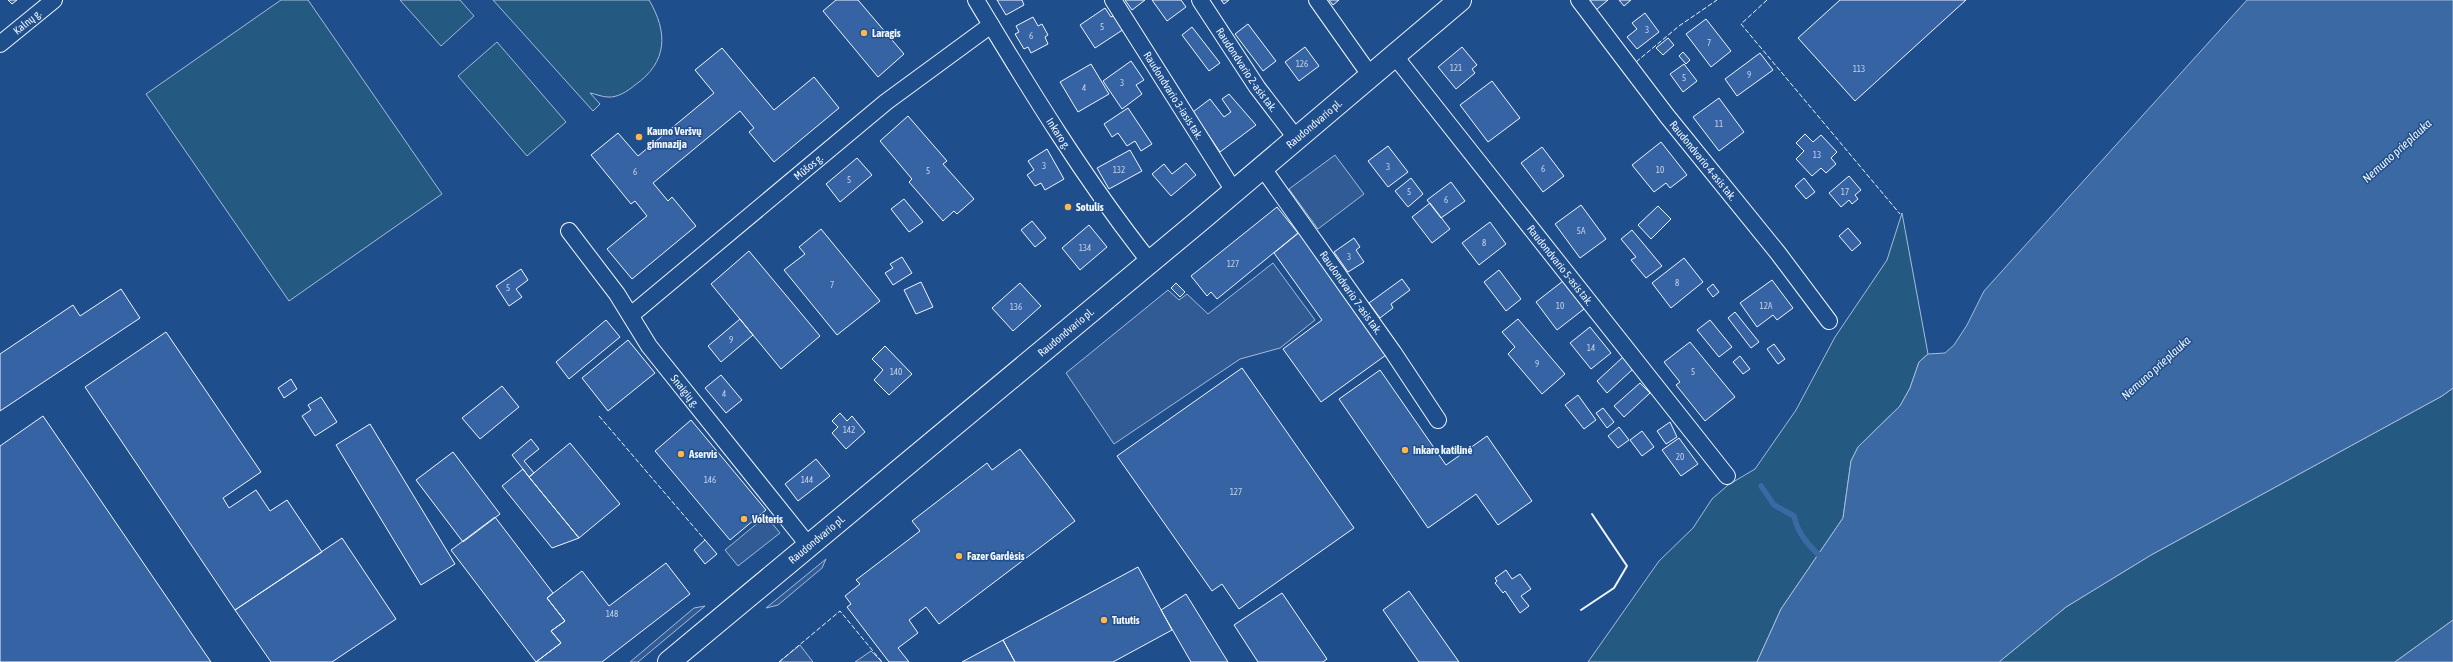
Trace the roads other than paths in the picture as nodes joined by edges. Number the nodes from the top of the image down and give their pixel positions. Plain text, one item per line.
1 (54, 0) edge
2 (976, 0) edge
3 (1113, 0) edge
4 (1200, 0) edge
5 (1317, 0) edge
6 (1460, 0) edge
7 (1579, 0) edge
8 (991, 25) junction
9 (0, 44) edge
10 (1394, 54) junction
11 (1370, 75) junction
12 (1296, 138) junction
13 (1262, 167) junction
14 (1234, 190) junction
15 (569, 231) dead end
16 (1150, 262) junction
17 (631, 315) junction
18 (1829, 321) dead end
19 (1438, 420) dead end
20 (1727, 476) dead end
21 (809, 546) junction
22 (669, 662) edge

1 - 9 street, Kalnų g.
2 - 8 street, Inkaro g.
3 - 14 street, Raudondvario 3-iasis tak.
4 - 12 street, Raudondvario 2-asis tak.
5 - 11 street
6 - 10 main road, Raudondvario pl.
7 - 18 street, Raudondvario 4-asis tak.
8 - 16 street, Inkaro g.
8 - 17 street, Mūšos g.
10 - 11 main road, Raudondvario pl.
10 - 20 street, Raudondvario 5-asis tak.
11 - 12 main road, Raudondvario pl.
12 - 13 main road, Raudondvario pl.
13 - 14 main road, Raudondvario pl.
13 - 19 street, Raudondvario 7-asis tak.
14 - 16 main road, Raudondvario pl.
15 - 17 street, Snaigių g.
16 - 21 main road, Raudondvario pl.
17 - 21 street, Snaigių g.
21 - 22 main road, Raudondvario pl.

